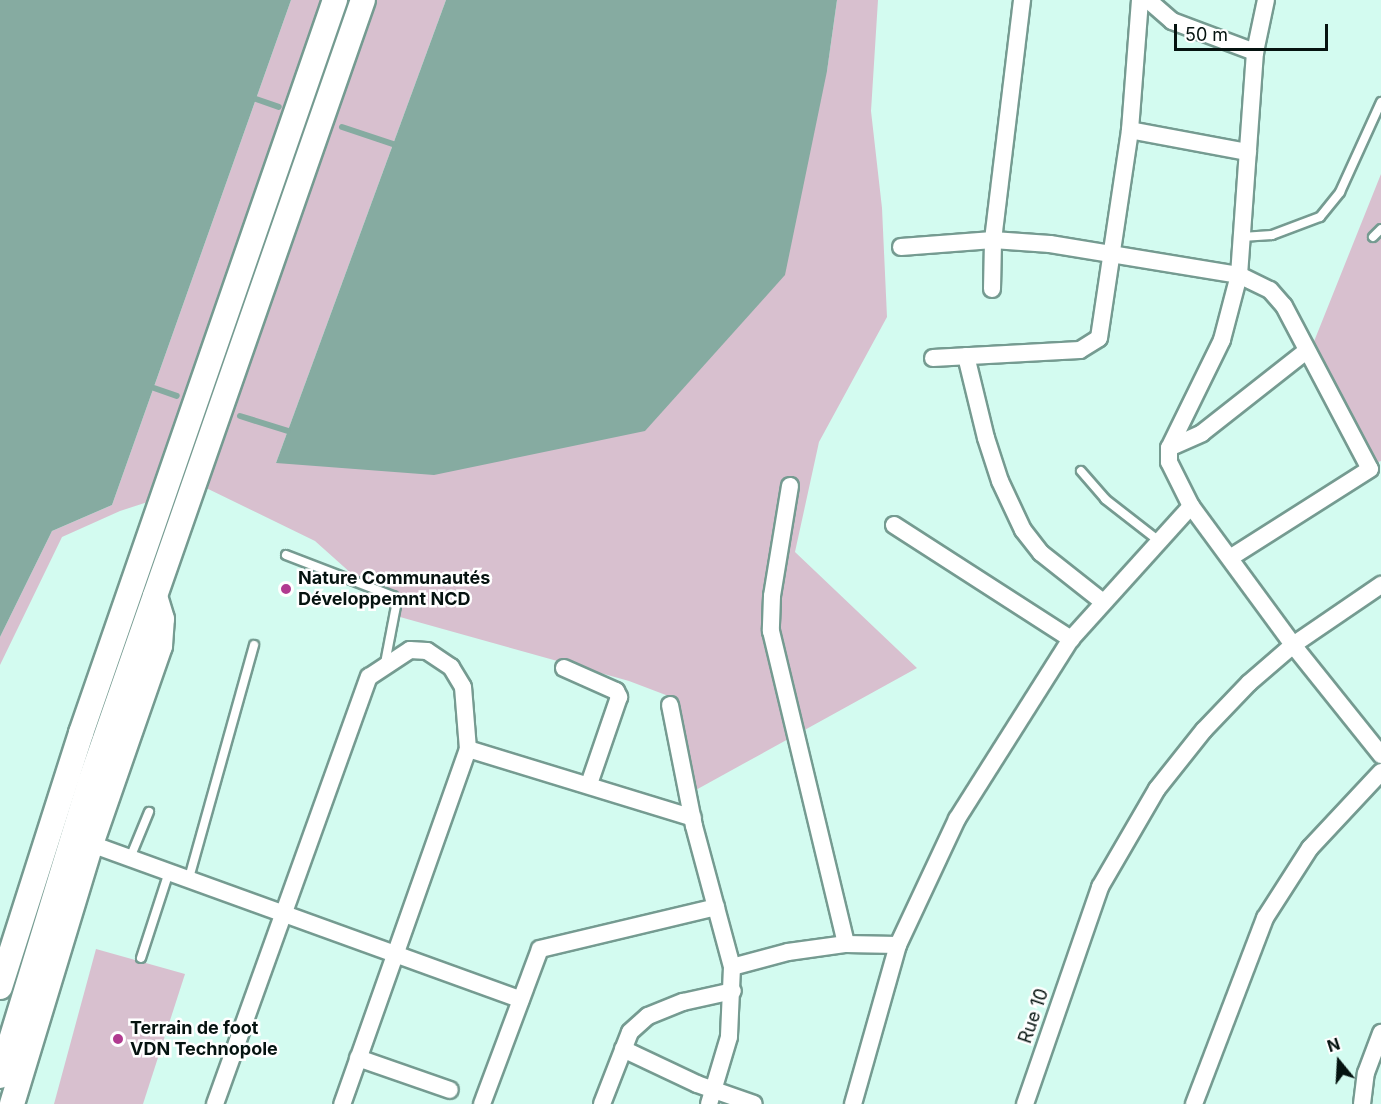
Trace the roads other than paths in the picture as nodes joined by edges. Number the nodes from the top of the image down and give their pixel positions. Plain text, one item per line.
1 (335, 0) edge
2 (363, 0) edge
3 (1022, 0) edge
4 (1140, 0) edge
5 (1148, 0) edge
6 (1266, 0) edge
7 (1255, 52) junction
8 (1381, 102) edge
9 (1130, 130) junction
10 (1248, 152) junction
11 (1381, 229) edge
12 (1242, 237) junction
13 (1373, 237) dead end
14 (993, 240) junction
15 (901, 247) dead end
16 (1113, 252) junction
17 (1239, 275) junction
18 (992, 289) dead end
19 (1305, 352) junction
20 (966, 356) junction
21 (933, 358) dead end
22 (1169, 448) junction
23 (1081, 471) dead end
24 (790, 486) dead end
25 (1191, 506) junction
26 (894, 525) dead end
27 (1159, 541) junction
28 (286, 555) dead end
29 (1230, 558) junction
30 (1381, 585) edge
31 (155, 596) junction
32 (1103, 602) junction
33 (1071, 639) junction
34 (254, 645) dead end
35 (1293, 645) junction
36 (385, 663) junction
37 (564, 668) dead end
38 (670, 705) dead end
39 (468, 749) junction
40 (1381, 755) edge
41 (1381, 772) edge
42 (589, 784) junction
43 (148, 812) dead end
44 (693, 818) junction
45 (91, 844) junction
46 (130, 858) junction
47 (169, 872) junction
48 (189, 878) junction
49 (716, 908) junction
50 (285, 912) junction
51 (846, 944) junction
52 (898, 945) junction
53 (396, 953) junction
54 (141, 958) dead end
55 (732, 967) junction
56 (0, 987) edge
57 (733, 991) junction
58 (521, 1000) junction
59 (1381, 1033) edge
60 (622, 1049) junction
61 (358, 1058) junction
62 (0, 1076) edge
63 (450, 1090) dead end
64 (711, 1097) edge
65 (12, 1104) edge
66 (215, 1104) edge
67 (342, 1104) edge
68 (482, 1104) edge
69 (602, 1104) edge
70 (754, 1104) edge
71 (853, 1104) edge
72 (1025, 1104) edge
73 (1194, 1104) edge
74 (1362, 1104) edge

1 - 56 main road
2 - 31 main road
3 - 14 street
4 - 9 street
5 - 7 street
6 - 7 street
7 - 10 street
8 - 12 lane
9 - 10 street
9 - 16 street
10 - 12 street
11 - 13 lane
12 - 17 street
14 - 15 street
14 - 16 street
14 - 18 street
16 - 17 street
16 - 20 street
17 - 19 street
17 - 22 street
19 - 22 street
19 - 29 street
20 - 21 street
20 - 32 street
22 - 25 street
23 - 27 lane
24 - 51 street
25 - 27 street
25 - 29 street
26 - 33 street
27 - 32 street
28 - 36 lane
29 - 35 street
30 - 35 street, Rue 10
31 - 45 main road
31 - 62 main road
32 - 33 street
33 - 52 street
34 - 48 lane
35 - 40 street
35 - 72 street, Rue 10
36 - 39 street
36 - 50 street
37 - 42 street
38 - 44 street
39 - 42 street
39 - 53 street
41 - 73 street
42 - 44 street
43 - 46 lane
44 - 49 street
45 - 46 street
45 - 65 main road
46 - 47 street
47 - 48 street
47 - 54 lane
48 - 50 street
49 - 55 street
49 - 58 street
50 - 53 street
50 - 66 street
51 - 52 street
51 - 55 street
52 - 71 street
53 - 58 street
53 - 61 street
55 - 57 street
57 - 60 street
57 - 64 street
58 - 68 street
59 - 74 street
60 - 64 street
60 - 69 street
61 - 63 street
61 - 67 street
64 - 70 street

